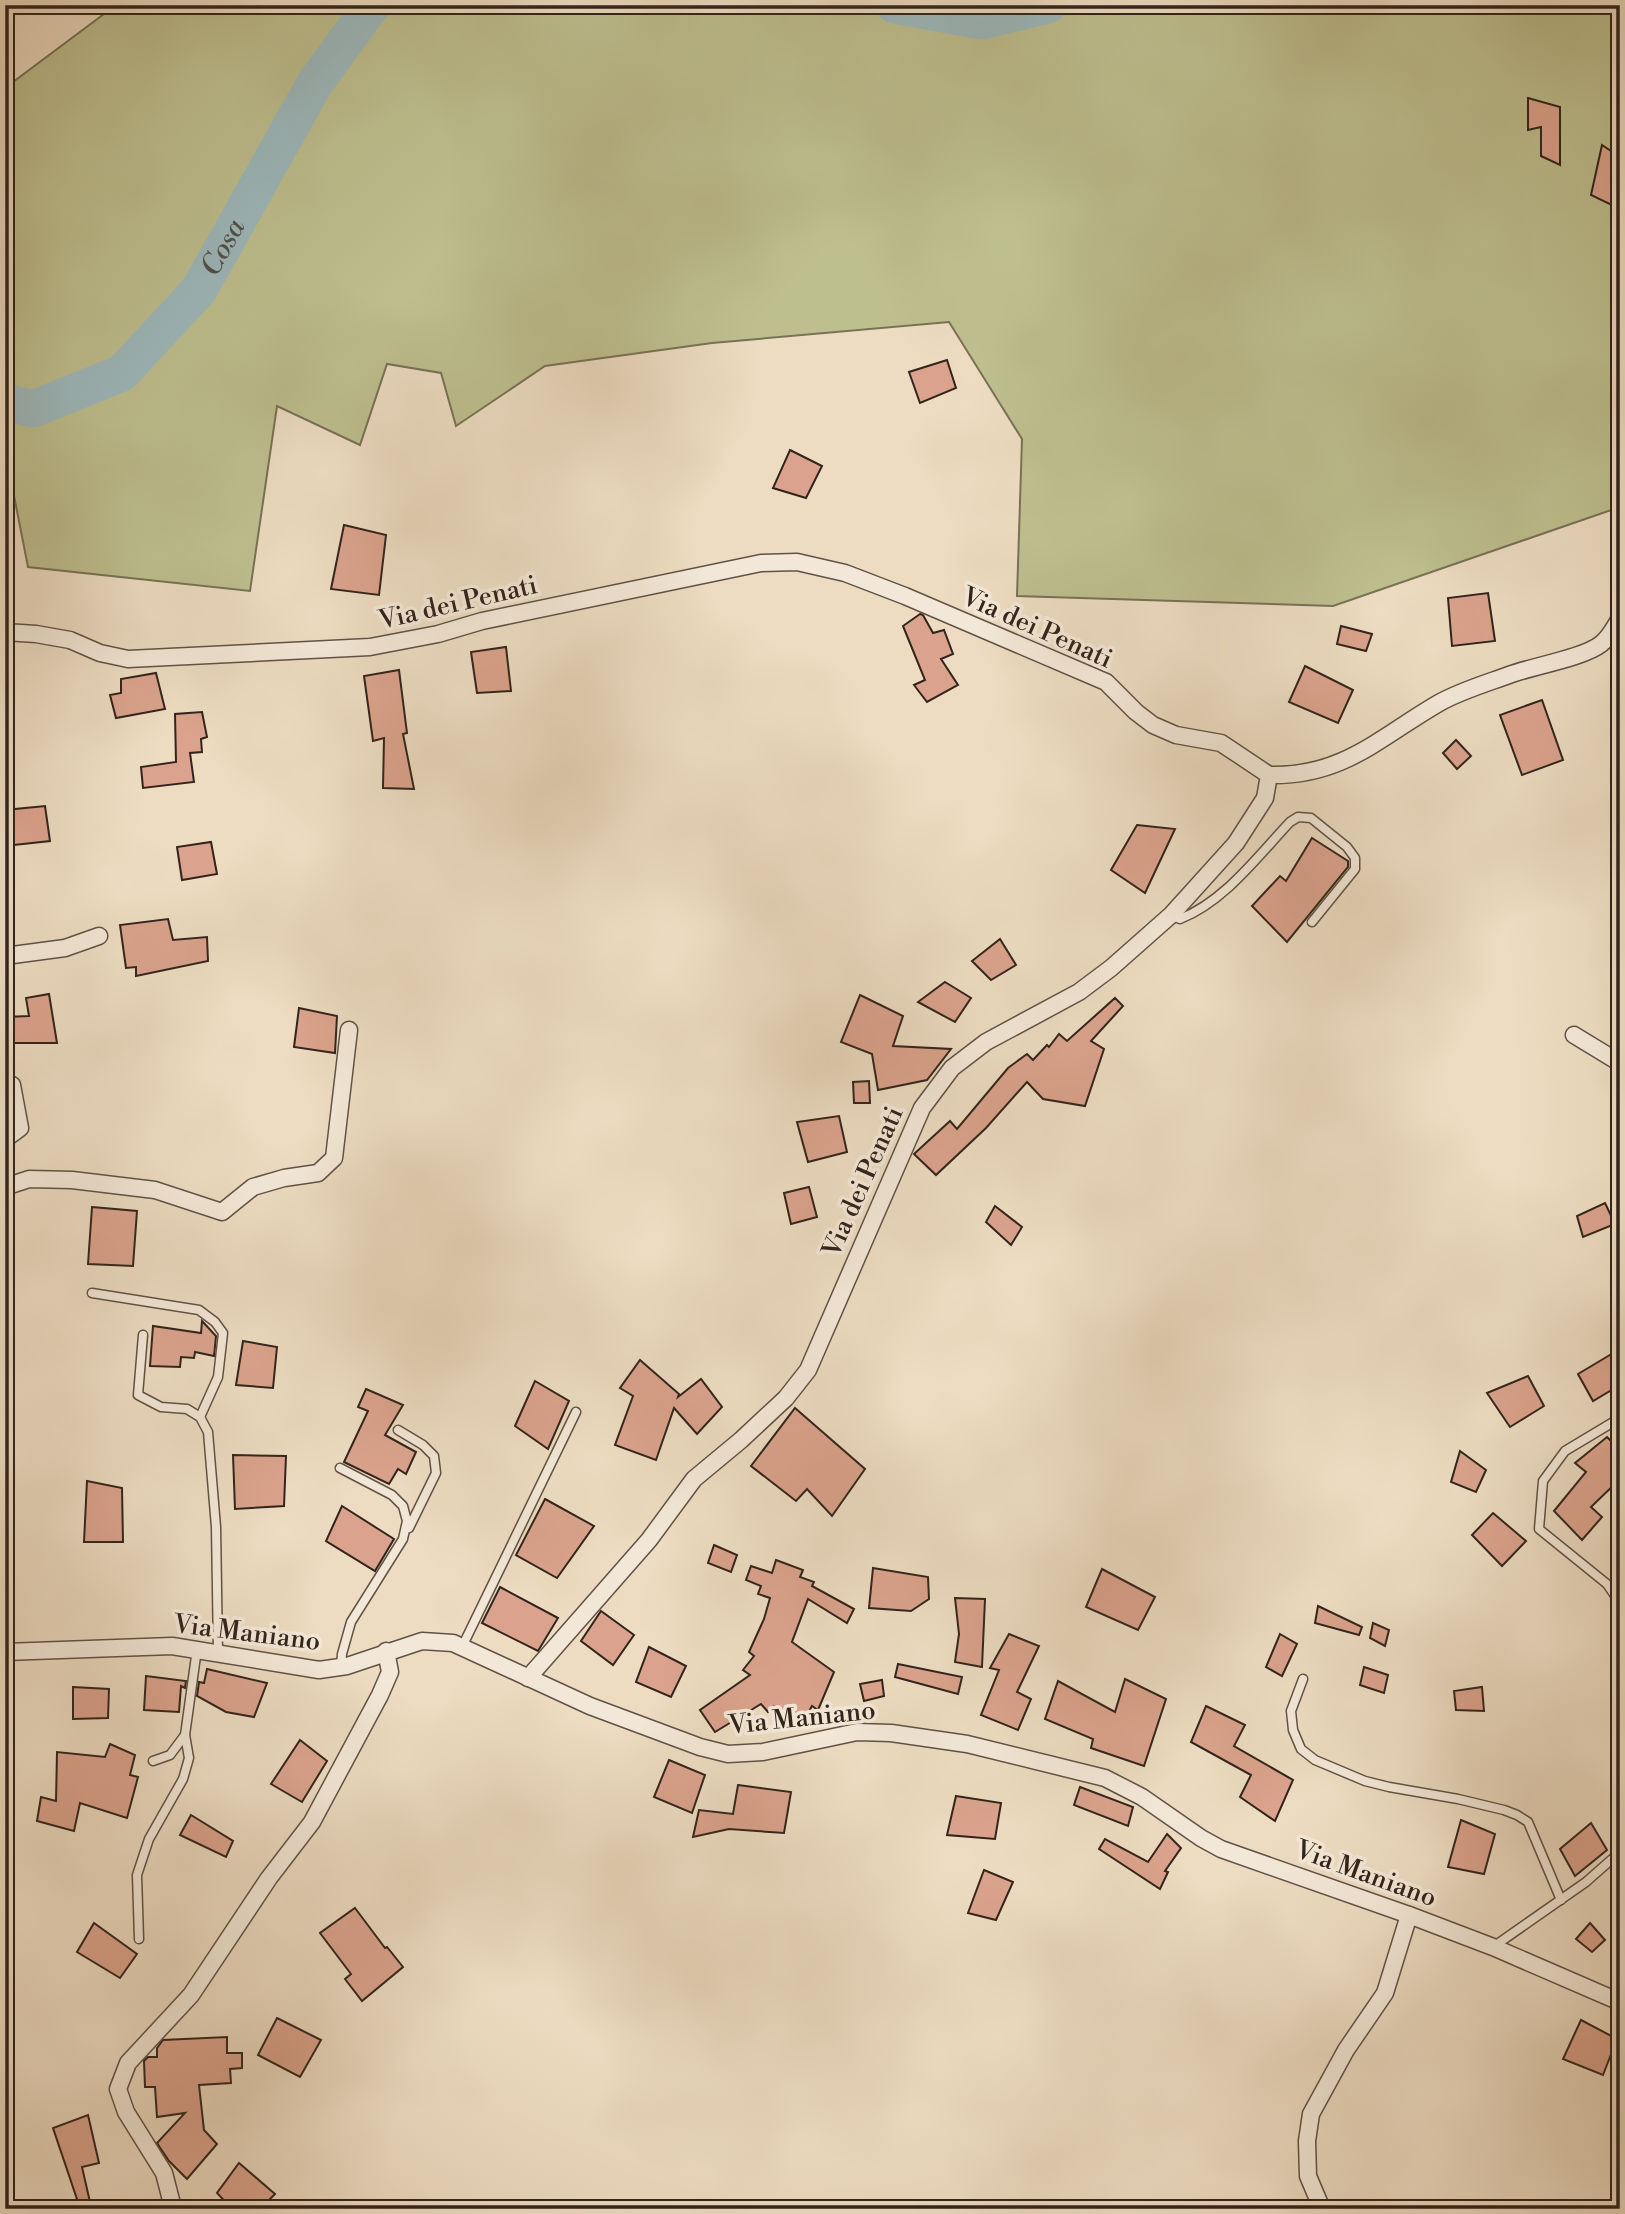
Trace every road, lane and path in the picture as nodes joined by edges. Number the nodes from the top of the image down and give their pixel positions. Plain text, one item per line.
1 (1620, 618) edge
2 (5, 632) edge
3 (1269, 775) junction
4 (1171, 915) junction
5 (1311, 922) dead end
6 (99, 936) dead end
7 (5, 956) edge
8 (349, 1030) dead end
9 (1574, 1035) dead end
10 (1620, 1063) edge
11 (5, 1082) edge
12 (5, 1139) edge
13 (5, 1187) edge
14 (92, 1293) dead end
15 (143, 1335) dead end
16 (576, 1412) dead end
17 (200, 1416) junction
18 (1620, 1418) edge
19 (398, 1430) dead end
20 (340, 1468) dead end
21 (403, 1539) junction
22 (1620, 1603) edge
23 (462, 1647) junction
24 (197, 1649) junction
25 (386, 1651) junction
26 (5, 1652) edge
27 (218, 1652) junction
28 (341, 1667) junction
29 (528, 1678) junction
30 (1303, 1679) dead end
31 (186, 1735) junction
32 (153, 1761) dead end
33 (1620, 1852) edge
34 (1561, 1900) junction
35 (1409, 1915) junction
36 (139, 1940) dead end
37 (1493, 1947) junction
38 (1620, 2002) edge
39 (168, 2209) edge
40 (1322, 2209) edge

1 - 3 street
2 - 3 street, Via dei Penati
3 - 4 street, Via dei Penati
4 - 5 lane
4 - 29 street, Via dei Penati
6 - 7 street
8 - 13 street
9 - 10 street
11 - 12 street
14 - 17 lane
15 - 17 lane
16 - 23 lane
17 - 27 lane
18 - 22 lane
19 - 21 lane
20 - 21 lane
21 - 28 lane
23 - 25 street, Via Maniano
23 - 29 street, Via Maniano
24 - 26 street, Via Maniano
24 - 27 street, Via Maniano
24 - 31 lane
25 - 28 street, Via Maniano
25 - 39 street
27 - 28 street, Via Maniano
29 - 35 street, Via Maniano
30 - 34 lane
31 - 32 lane
31 - 36 lane
33 - 34 lane
34 - 37 lane
35 - 37 street, Via Maniano
35 - 40 street
37 - 38 street, Via Maniano

